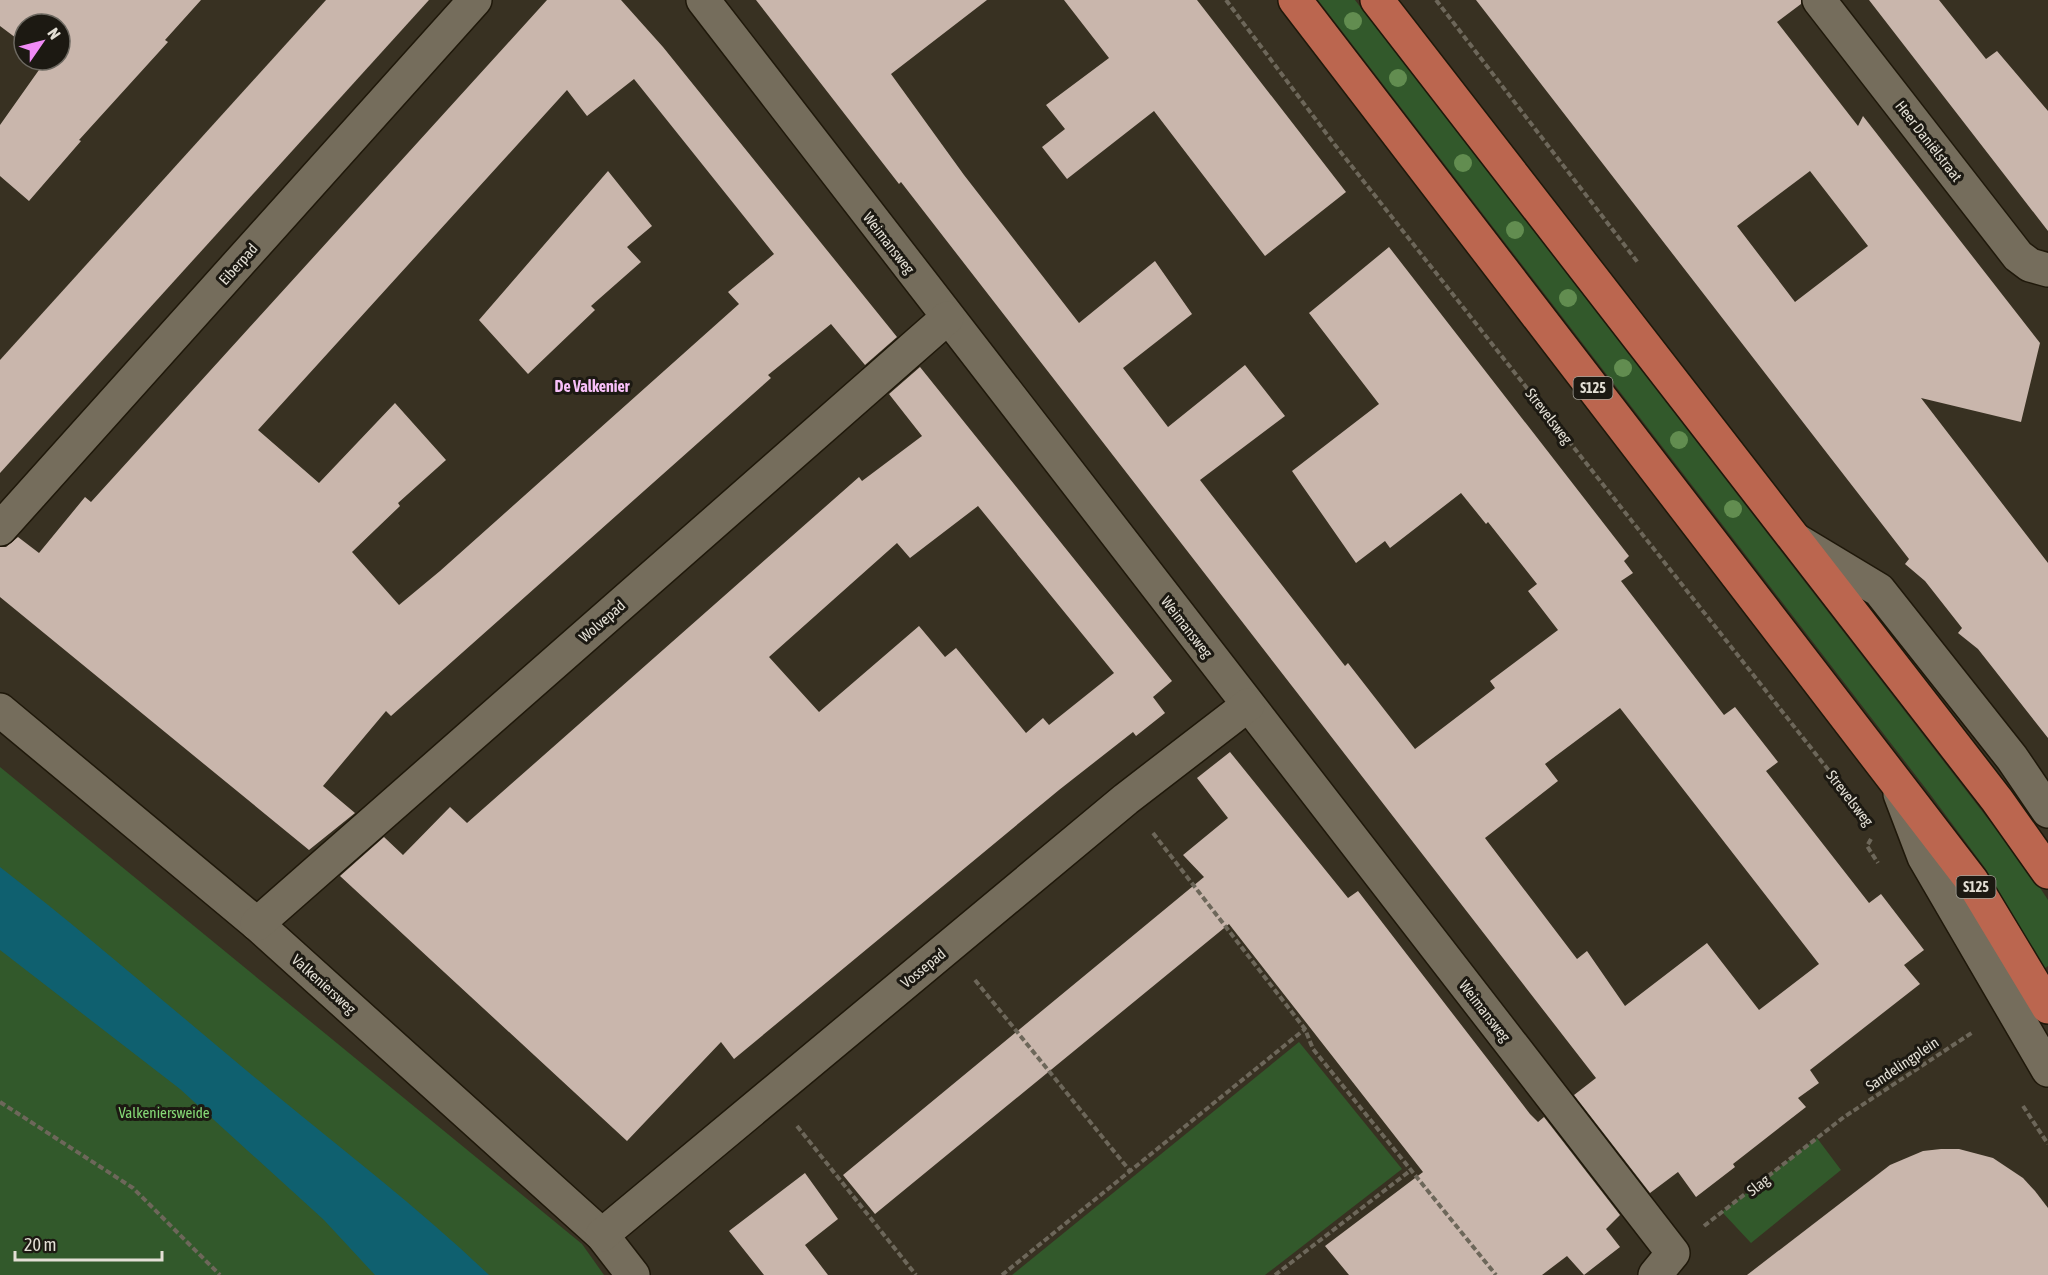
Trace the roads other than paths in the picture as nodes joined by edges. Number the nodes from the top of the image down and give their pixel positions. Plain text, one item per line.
1 (476, 0) edge
2 (703, 0) edge
3 (1295, 0) edge
4 (1377, 0) edge
5 (1819, 0) edge
6 (2048, 270) edge
7 (947, 318) junction
8 (0, 529) edge
9 (1795, 539) junction
10 (1248, 705) junction
11 (0, 710) edge
12 (1893, 776) junction
13 (2048, 811) edge
14 (2048, 872) edge
15 (257, 924) junction
16 (2048, 1007) edge
17 (2048, 1070) edge
18 (602, 1235) junction
19 (1664, 1264) edge
20 (633, 1275) edge

1 - 8 street, Eiberpad
2 - 7 street, Weimansweg
3 - 12 main road, S125
4 - 9 main road
5 - 6 street, Heer Daniëlstraat
7 - 10 street, Weimansweg
7 - 15 street, Wolvepad
9 - 13 street
9 - 14 main road
10 - 18 street, Vossepad
10 - 19 street, Weimansweg
11 - 15 street, Valkeniersweg
12 - 16 main road, S125
12 - 17 street
15 - 18 street, Valkeniersweg
18 - 20 street, Valkeniersweg

